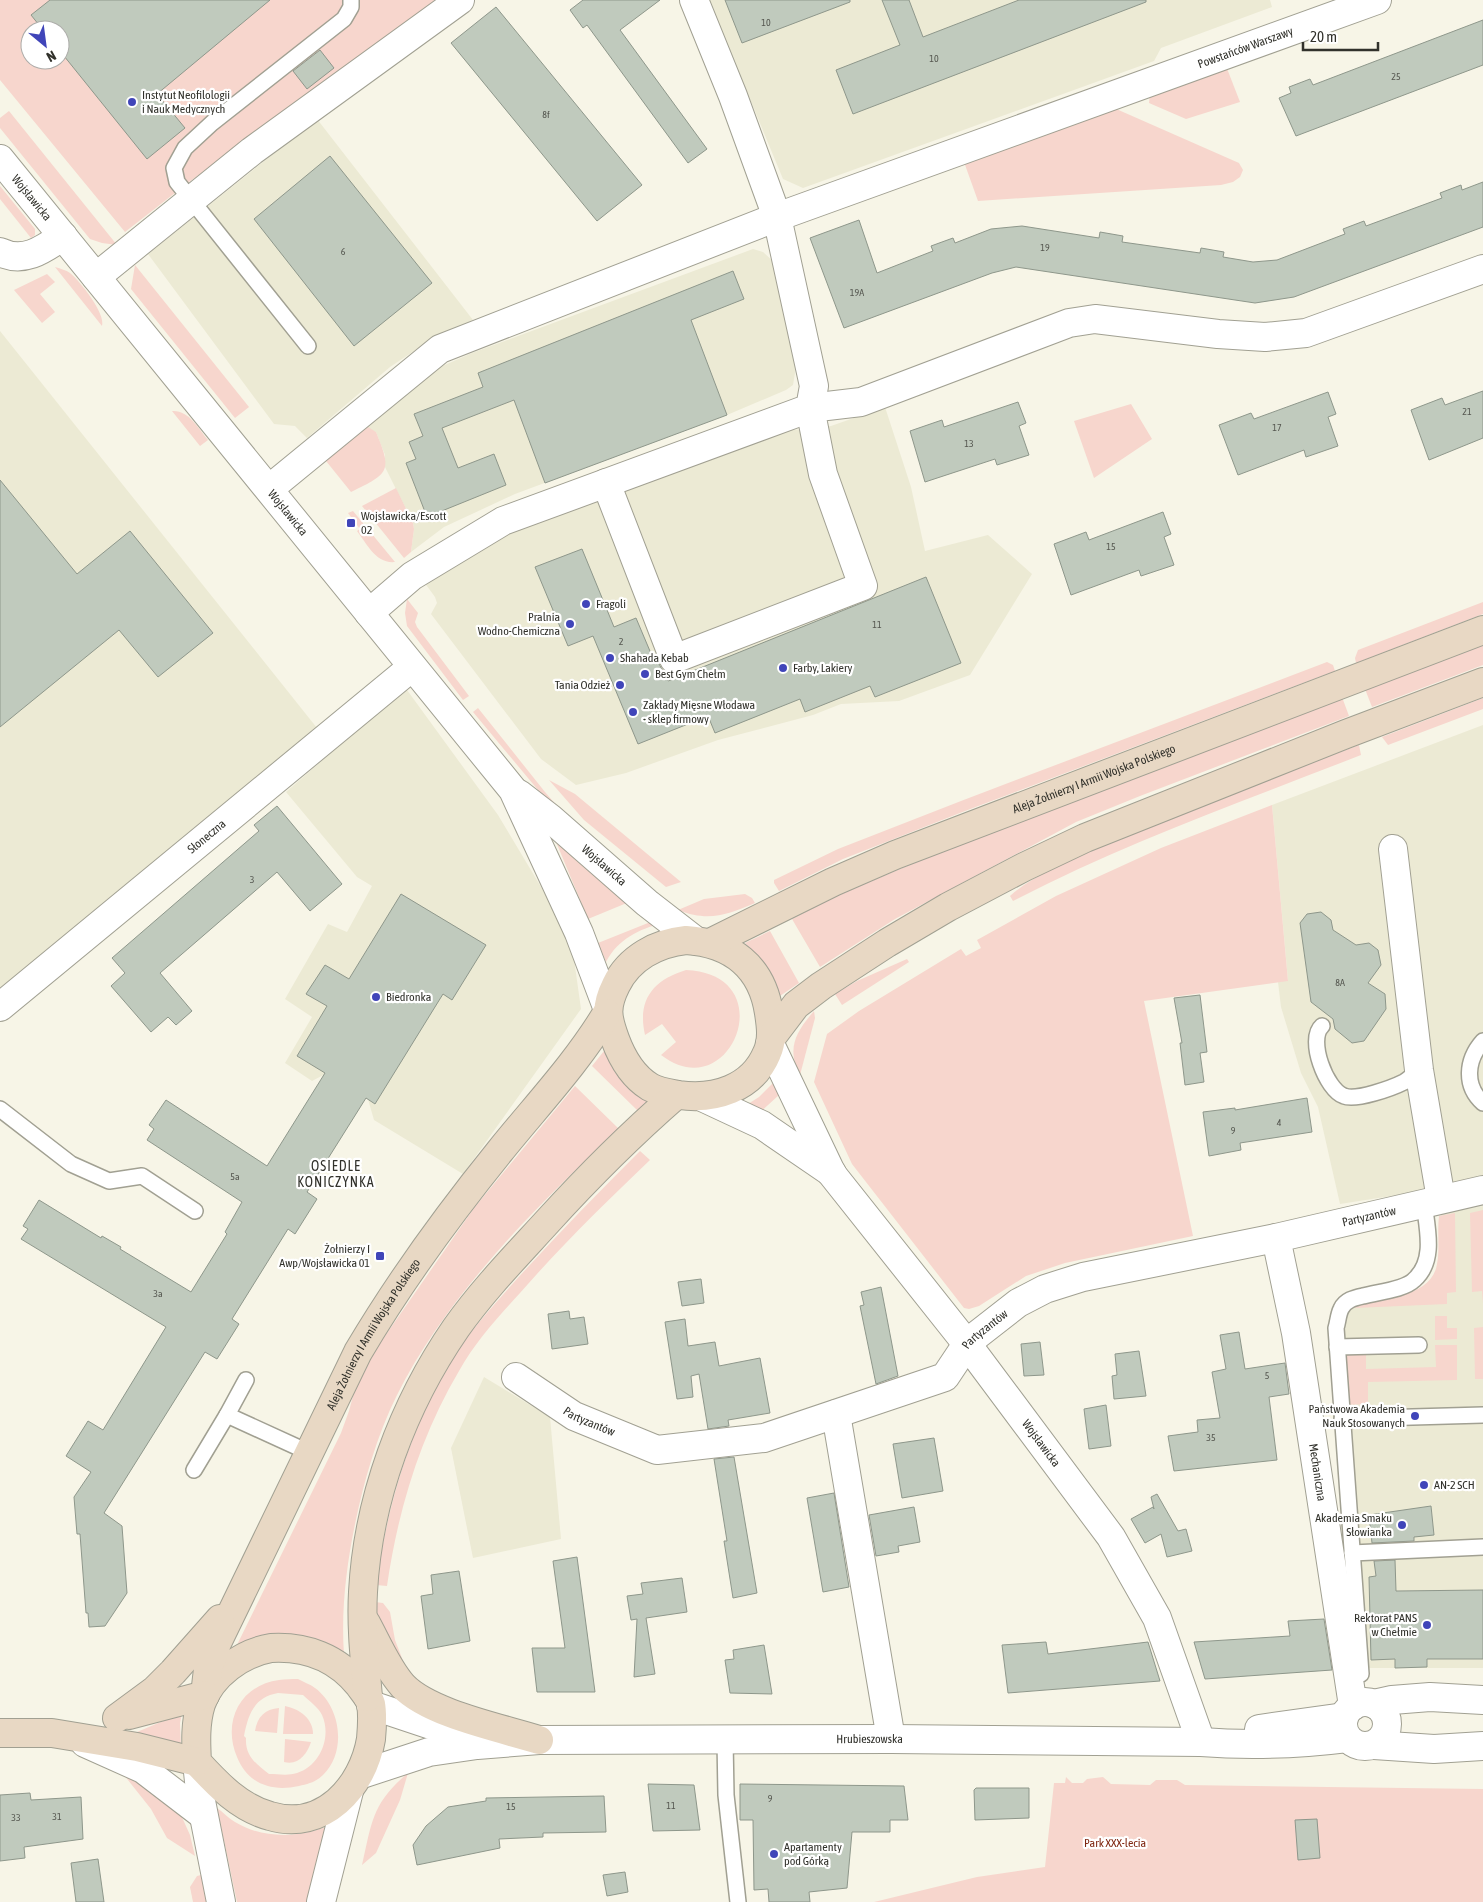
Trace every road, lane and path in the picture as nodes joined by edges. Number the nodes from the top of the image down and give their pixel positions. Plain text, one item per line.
1 (351, 0) edge
2 (460, 0) edge
3 (694, 0) edge
4 (1377, 0) edge
5 (0, 159) edge
6 (191, 200) junction
7 (777, 217) junction
8 (63, 236) junction
9 (0, 252) edge
10 (1483, 269) edge
11 (96, 277) junction
12 (308, 346) dead end
13 (810, 408) junction
14 (606, 483) junction
15 (269, 489) junction
16 (369, 613) junction
17 (1483, 630) edge
18 (412, 667) junction
19 (1483, 682) edge
20 (513, 790) junction
21 (1393, 849) dead end
22 (703, 942) junction
23 (0, 1007) edge
24 (607, 1010) junction
25 (1322, 1026) dead end
26 (771, 1041) junction
27 (1483, 1041) edge
28 (1419, 1070) junction
29 (689, 1096) junction
30 (1483, 1103) edge
31 (0, 1109) edge
32 (832, 1174) junction
33 (1483, 1190) edge
34 (1432, 1201) junction
35 (194, 1211) dead end
36 (1276, 1238) junction
37 (967, 1344) junction
38 (1419, 1344) dead end
39 (1338, 1347) junction
40 (516, 1377) dead end
41 (246, 1380) dead end
42 (836, 1414) junction
43 (226, 1415) junction
44 (1483, 1415) edge
45 (1342, 1418) junction
46 (308, 1452) junction
47 (194, 1470) dead end
48 (1483, 1547) edge
49 (1352, 1553) junction
50 (234, 1605) junction
51 (363, 1617) junction
52 (205, 1695) junction
53 (1474, 1700) edge
54 (369, 1701) junction
55 (117, 1718) junction
56 (1366, 1720) junction
57 (0, 1733) edge
58 (62, 1736) junction
59 (891, 1739) junction
60 (539, 1740) junction
61 (725, 1740) junction
62 (1201, 1742) junction
63 (1475, 1746) edge
64 (197, 1762) junction
65 (354, 1783) junction
66 (203, 1814) junction
67 (222, 1902) edge
68 (320, 1902) edge
69 (738, 1902) edge

1 - 6 lane
2 - 6 street
3 - 7 street
4 - 7 street, Powstańców Warszawy
5 - 8 street, Wojsławicka
6 - 11 street
6 - 12 lane
7 - 13 street
7 - 15 street, Powstańców Warszawy
8 - 9 street
8 - 11 street, Wojsławicka
10 - 13 street
11 - 15 street, Wojsławicka
13 - 14 street
13 - 14 street
14 - 16 street
15 - 16 street, Wojsławicka
16 - 18 street, Wojsławicka
17 - 22 main road, Aleja Żołnierzy I Armii Wojska Polskiego
18 - 20 street, Wojsławicka
18 - 23 street, Słoneczna
19 - 26 main road
20 - 22 street, Wojsławicka
20 - 24 street, Wojsławicka
21 - 28 street
22 - 24 main road
22 - 26 main road
24 - 29 main road
24 - 46 main road, Aleja Żołnierzy I Armii Wojska Polskiego
25 - 28 lane
26 - 29 main road
26 - 32 street, Wojsławicka
27 - 30 lane
28 - 34 street
29 - 32 street, Wojsławicka
29 - 51 main road
31 - 35 lane
32 - 37 street, Wojsławicka
33 - 34 street, Partyzantów
34 - 36 street, Partyzantów
34 - 39 lane
36 - 37 street, Partyzantów
36 - 56 street, Mechaniczna
37 - 42 street, Partyzantów
37 - 62 street, Wojsławicka
38 - 39 lane
39 - 45 lane
40 - 42 street, Partyzantów
41 - 43 lane
42 - 59 street
43 - 46 lane
43 - 47 lane
44 - 45 lane
45 - 49 lane
46 - 50 main road, Aleja Żołnierzy I Armii Wojska Polskiego
48 - 49 lane
49 - 56 lane
50 - 52 main road, Aleja Żołnierzy I Armii Wojska Polskiego
50 - 55 main road
51 - 54 main road
51 - 60 main road
52 - 54 main road
52 - 55 main road
52 - 64 main road
53 - 56 street
54 - 60 street
54 - 65 main road
55 - 58 main road
56 - 62 street, Hrubieszowska
56 - 63 street
57 - 58 main road
58 - 64 main road
58 - 66 street
59 - 61 street, Hrubieszowska
59 - 62 street, Hrubieszowska
60 - 61 street, Hrubieszowska
60 - 65 street
61 - 69 lane
64 - 65 main road
64 - 66 street
65 - 68 street
66 - 67 street

